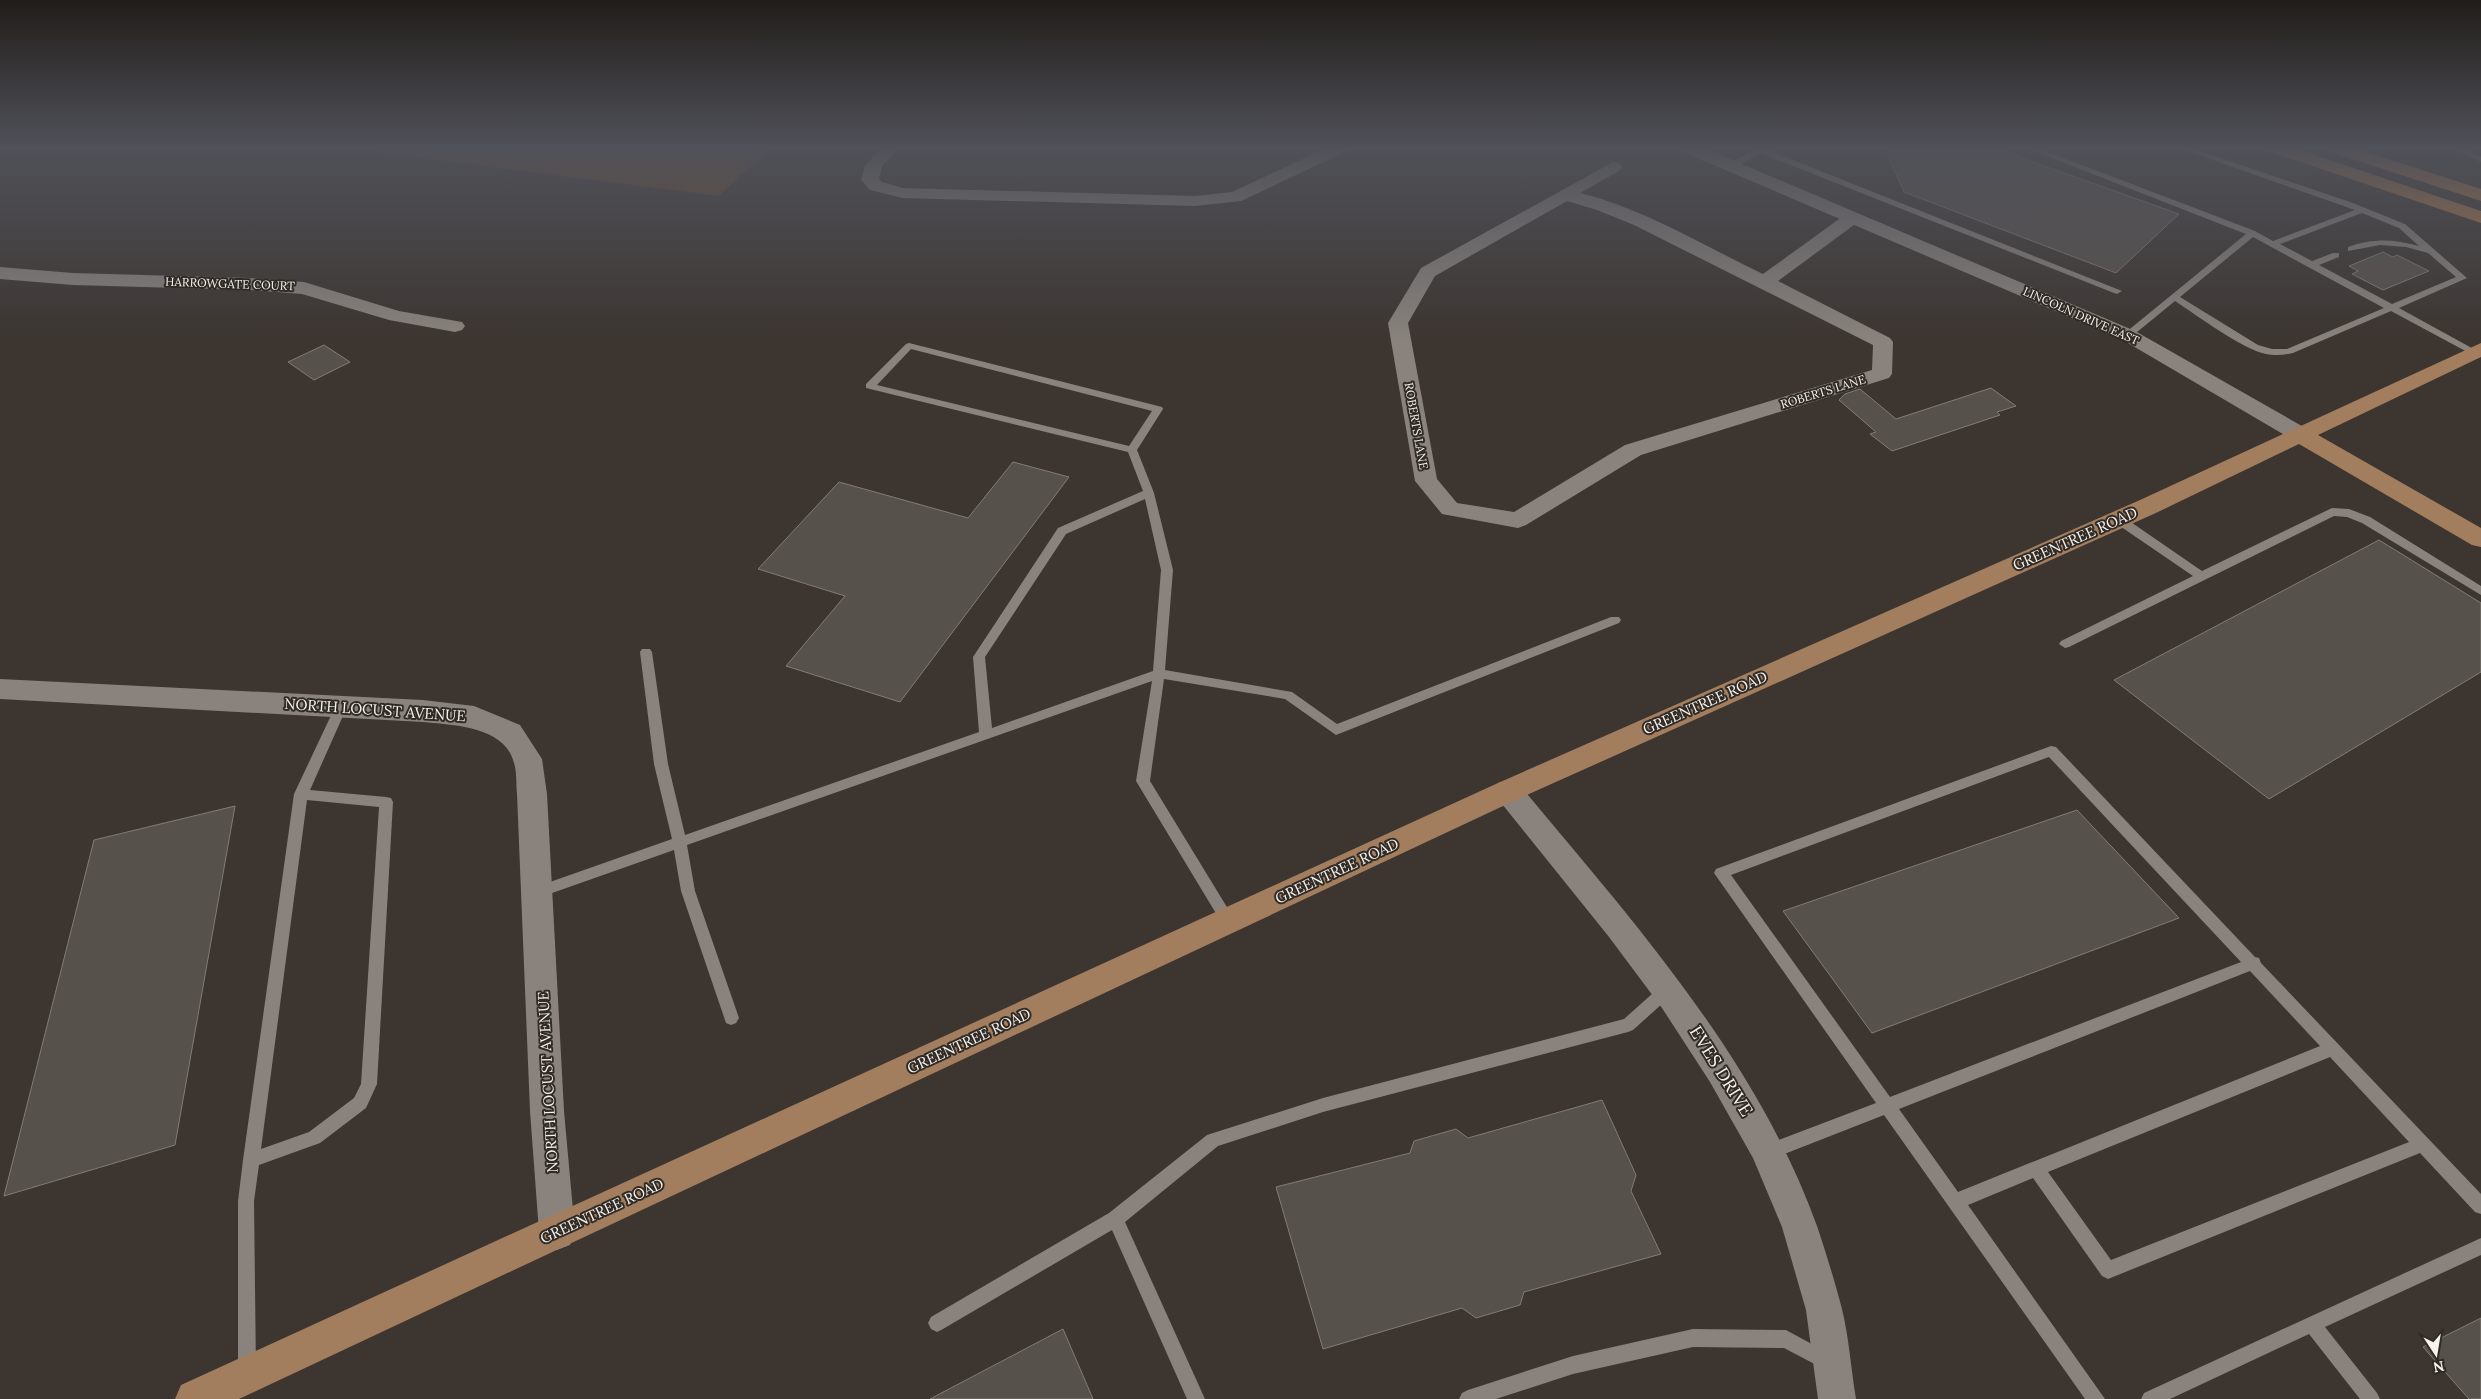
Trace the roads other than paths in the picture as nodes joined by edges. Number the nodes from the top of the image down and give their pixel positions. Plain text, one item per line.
1 (1534, 212) edge
2 (1619, 212) edge
3 (1839, 212) edge
4 (1918, 212) edge
5 (2198, 212) edge
6 (2356, 212) edge
7 (2368, 212) edge
8 (2467, 212) edge
9 (2481, 217) edge
10 (1852, 218) junction
11 (2252, 233) junction
12 (2273, 244) junction
13 (2351, 249) dead end
14 (2434, 254) junction
15 (2336, 255) dead end
16 (2312, 264) junction
17 (0, 273) edge
18 (1766, 282) junction
19 (2117, 291) dead end
20 (2176, 298) junction
21 (2391, 308) junction
22 (455, 326) dead end
23 (2128, 335) junction
24 (2477, 351) edge
25 (2301, 435) junction
26 (1132, 450) junction
27 (1149, 493) junction
28 (2118, 519) junction
29 (2481, 539) edge
30 (2201, 576) junction
31 (2481, 591) edge
32 (1615, 620) dead end
33 (2065, 644) dead end
34 (646, 652) dead end
35 (1159, 674) junction
36 (0, 689) edge
37 (341, 707) junction
38 (986, 734) junction
39 (1508, 791) junction
40 (301, 794) junction
41 (680, 842) junction
42 (538, 892) junction
43 (1228, 921) junction
44 (2254, 964) junction
45 (1668, 990) junction
46 (731, 1018) dead end
47 (2333, 1048) junction
48 (1886, 1106) junction
49 (2423, 1144) junction
50 (1769, 1152) junction
51 (251, 1160) junction
52 (2036, 1169) junction
53 (1955, 1202) junction
54 (2481, 1206) edge
55 (1115, 1219) junction
56 (557, 1232) junction
57 (2481, 1246) edge
58 (937, 1323) dead end
59 (2312, 1324) junction
60 (1835, 1366) junction
61 (246, 1375) junction
62 (195, 1399) edge
63 (1196, 1399) edge
64 (1468, 1399) edge
65 (1837, 1399) edge
66 (2096, 1399) edge
67 (2150, 1399) edge
68 (2371, 1399) edge

1 - 18 street, ROBERTS LANE
2 - 18 street, ROBERTS LANE
3 - 10 street, LINCOLN DRIVE EAST
4 - 19 lane
5 - 11 lane
6 - 12 lane
7 - 14 lane
8 - 9 highway
10 - 18 street
10 - 23 street, LINCOLN DRIVE EAST
11 - 12 lane
11 - 20 lane
12 - 16 lane
13 - 14 lane
14 - 21 lane
15 - 16 lane
16 - 21 lane
17 - 22 street, HARROWGATE COURT
20 - 21 lane
20 - 23 lane
21 - 24 lane
23 - 25 street, LINCOLN DRIVE EAST
24 - 25 main road, GREENTREE ROAD
25 - 28 main road, GREENTREE ROAD
25 - 29 main road, LINCOLN DRIVE EAST
26 - 26 lane
26 - 27 lane
27 - 35 lane
27 - 38 lane
28 - 30 lane
28 - 39 main road, GREENTREE ROAD
30 - 31 lane
30 - 33 lane
32 - 35 lane
34 - 41 lane
35 - 38 lane
35 - 43 lane
36 - 37 street, NORTH LOCUST AVENUE
37 - 40 lane
37 - 42 street, NORTH LOCUST AVENUE
38 - 41 lane
39 - 43 main road, GREENTREE ROAD
39 - 45 street, EVES DRIVE
40 - 51 lane
40 - 51 lane
41 - 42 lane
41 - 46 lane
42 - 56 street, NORTH LOCUST AVENUE
43 - 56 main road, GREENTREE ROAD
44 - 47 lane
44 - 48 lane
44 - 48 lane
45 - 50 street, EVES DRIVE
45 - 55 lane
47 - 49 lane
47 - 52 lane
48 - 50 lane
48 - 53 lane
49 - 52 lane
49 - 54 lane
50 - 60 street, EVES DRIVE
51 - 61 lane
52 - 53 lane
53 - 66 lane
55 - 58 lane
55 - 63 lane
56 - 61 main road, GREENTREE ROAD
57 - 59 lane
59 - 67 lane
59 - 68 lane
60 - 64 lane
60 - 65 street, EVES DRIVE
61 - 62 main road, GREENTREE ROAD

